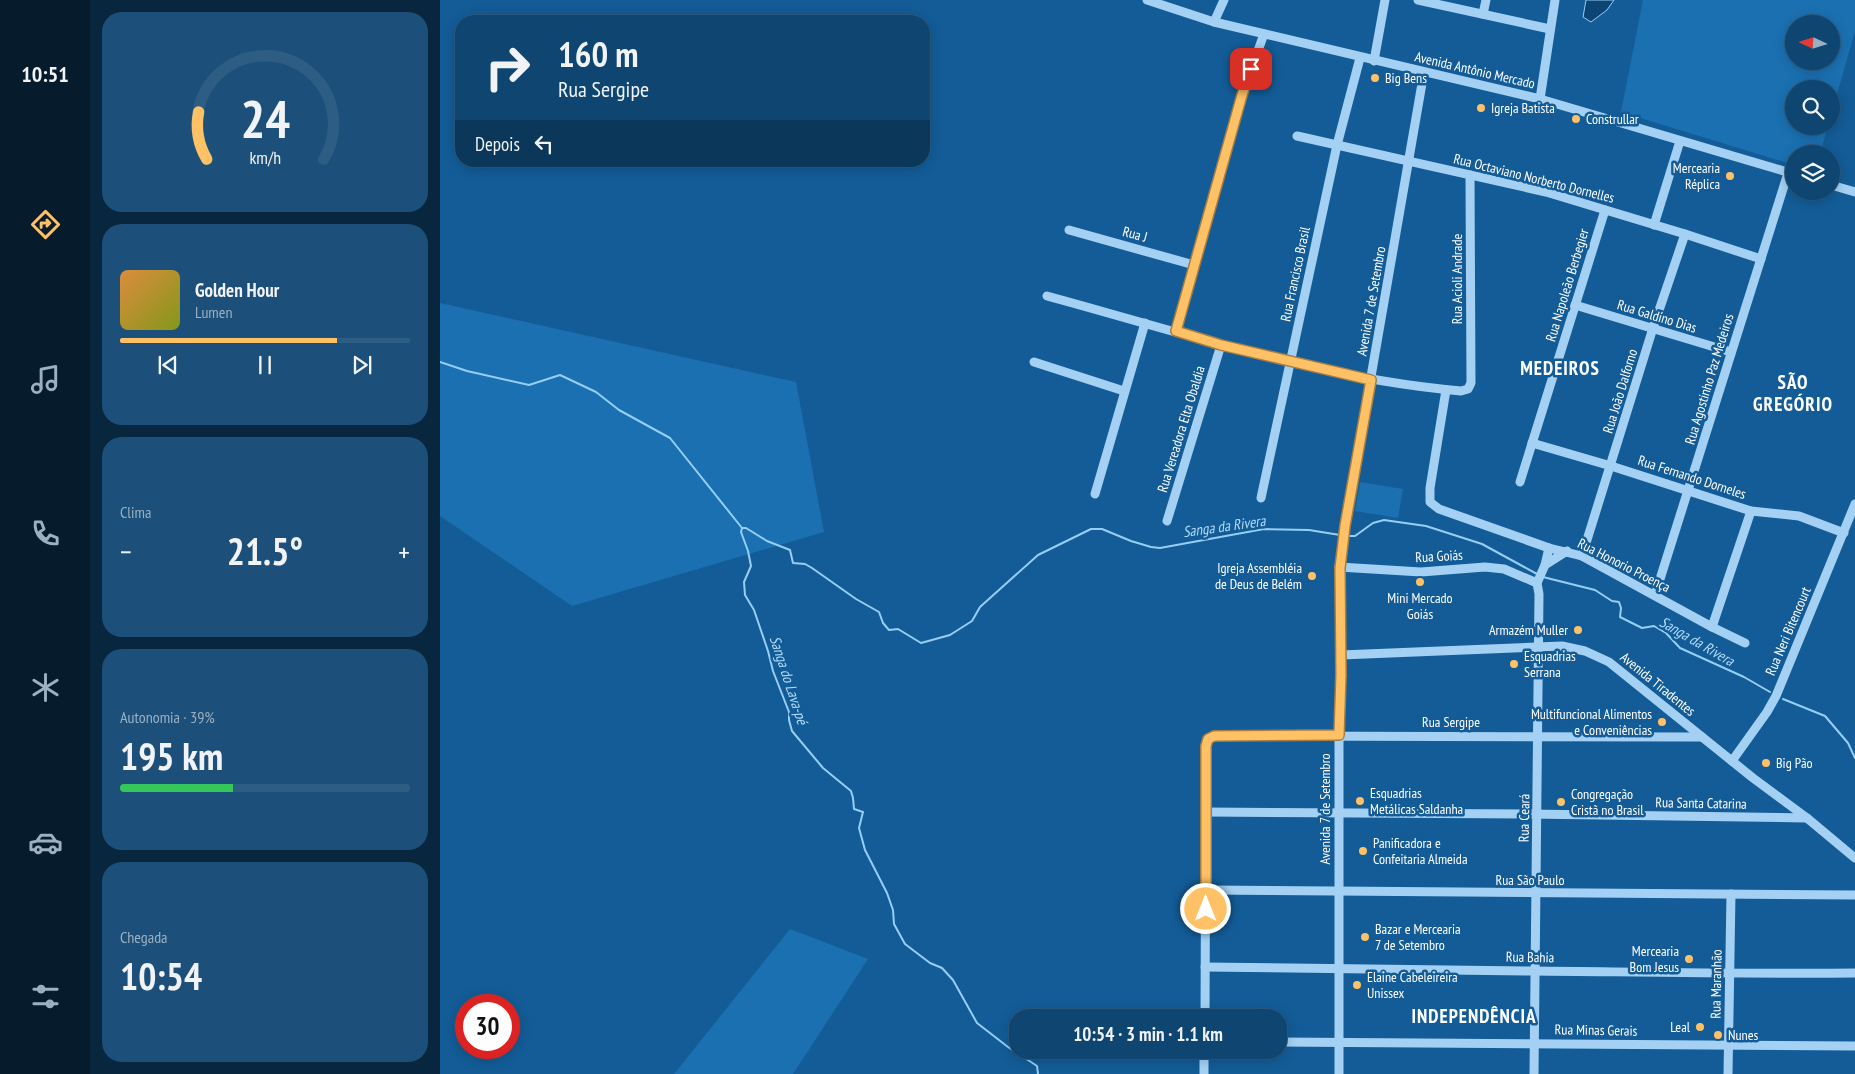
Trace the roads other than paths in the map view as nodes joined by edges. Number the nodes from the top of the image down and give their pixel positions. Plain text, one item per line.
1 (1148, 0) edge
2 (1224, 0) edge
3 (1385, 0) edge
4 (1418, 0) edge
5 (1486, 0) edge
6 (1555, 0) edge
7 (1483, 14) junction
8 (1214, 22) junction
9 (1550, 29) junction
10 (1264, 34) junction
11 (1360, 58) junction
12 (1374, 61) junction
13 (1424, 72) junction
14 (1540, 99) junction
15 (1297, 136) dead end
16 (1680, 141) junction
17 (1337, 145) junction
18 (1408, 161) junction
19 (1785, 171) edge
20 (1470, 175) junction
21 (1840, 188) edge
22 (1785, 190) edge
23 (1855, 192) edge
24 (1605, 210) junction
25 (1654, 225) junction
26 (1069, 230) dead end
27 (1685, 234) junction
28 (1761, 259) junction
29 (1194, 265) junction
30 (1047, 296) dead end
31 (1575, 305) junction
32 (1145, 323) junction
33 (1653, 328) junction
34 (1176, 331) junction
35 (1221, 345) junction
36 (1731, 352) junction
37 (1034, 362) dead end
38 (1290, 362) junction
39 (1371, 380) junction
40 (1446, 390) junction
41 (1124, 391) junction
42 (1532, 443) junction
43 (1611, 466) junction
44 (1520, 482) dead end
45 (1688, 491) junction
46 (1095, 494) dead end
47 (1261, 498) dead end
48 (1855, 504) edge
49 (1751, 511) junction
50 (1167, 520) dead end
51 (1844, 533) junction
52 (1549, 548) junction
53 (1567, 551) junction
54 (1582, 556) junction
55 (1545, 565) junction
56 (1340, 568) junction
57 (1538, 580) junction
58 (1655, 595) junction
59 (1712, 627) junction
60 (1745, 643) dead end
61 (1538, 647) junction
62 (1341, 655) junction
63 (1339, 735) junction
64 (1538, 736) junction
65 (1702, 737) junction
66 (1732, 761) junction
67 (1205, 812) junction
68 (1338, 814) junction
69 (1538, 814) junction
70 (1807, 818) junction
71 (1855, 858) edge
72 (1206, 890) junction
73 (1338, 892) junction
74 (1536, 894) junction
75 (1732, 894) junction
76 (1855, 895) edge
77 (1205, 967) junction
78 (1338, 970) junction
79 (1535, 971) junction
80 (1855, 973) edge
81 (1729, 974) junction
82 (1205, 1009) edge
83 (1287, 1042) edge
84 (1339, 1042) junction
85 (1535, 1043) junction
86 (1729, 1045) junction
87 (1855, 1046) edge
88 (1204, 1059) edge
89 (1204, 1074) edge
90 (1339, 1074) edge
91 (1534, 1074) edge
92 (1728, 1074) edge

1 - 8 street, Avenida Antônio Mercado
2 - 8 street
3 - 12 street
4 - 7 street
5 - 7 street
6 - 9 street
7 - 9 street
8 - 10 street, Avenida Antônio Mercado
9 - 14 street
10 - 11 street, Avenida Antônio Mercado
10 - 29 street
11 - 12 street, Avenida Antônio Mercado
11 - 17 street, Rua Francisco Brasil
12 - 13 street, Avenida Antônio Mercado
13 - 14 street, Avenida Antônio Mercado
13 - 18 street, Avenida 7 de Setembro
14 - 16 street, Avenida Antônio Mercado
15 - 17 street, Rua Octaviano Norberto Dornelles
16 - 19 street, Avenida Antônio Mercado
16 - 25 street
17 - 18 street, Rua Octaviano Norberto Dornelles
17 - 38 street, Rua Francisco Brasil
18 - 20 street, Rua Octaviano Norberto Dornelles
18 - 39 street, Avenida 7 de Setembro
20 - 24 street, Rua Octaviano Norberto Dornelles
20 - 40 street, Rua Acioli Andrade
21 - 23 street
22 - 28 street, Rua Agostinho Paz Medeiros
24 - 25 street, Rua Octaviano Norberto Dornelles
24 - 31 street, Rua Napoleão Berbegier
25 - 27 street, Rua Octaviano Norberto Dornelles
26 - 29 street, Rua J
27 - 28 street, Rua Octaviano Norberto Dornelles
27 - 33 street, Rua João Dalforno
28 - 36 street, Rua Agostinho Paz Medeiros
29 - 34 street
30 - 32 street
31 - 33 street, Rua Galdino Dias
31 - 42 street, Rua Napoleão Berbegier
32 - 34 street
32 - 41 street
33 - 36 street, Rua Galdino Dias
33 - 43 street, Rua João Dalforno
34 - 35 street
35 - 38 street
35 - 50 street, Rua Vereadora Elta Obaldia
36 - 45 street, Rua Agostinho Paz Medeiros
37 - 41 street
38 - 39 street
38 - 47 street, Rua Francisco Brasil
39 - 40 street
39 - 56 street, Avenida 7 de Setembro
40 - 52 street, Rua Honorio Proença
41 - 46 street
42 - 43 street, Rua Fernando Dorneles
42 - 44 street, Rua Napoleão Berbegier
43 - 45 street, Rua Fernando Dorneles
43 - 54 street, Rua João Dalforno
45 - 49 street, Rua Fernando Dorneles
45 - 58 street, Rua Agostinho Paz Medeiros
48 - 51 street, Rua Neri Bitencourt
49 - 51 street, Rua Fernando Dorneles
49 - 59 street
51 - 66 street, Rua Neri Bitencourt
52 - 53 street, Rua Honorio Proença
52 - 55 street, Rua Ceará
53 - 54 street, Rua Honorio Proença
53 - 55 street
54 - 58 street, Rua Honorio Proença
55 - 57 street, Rua Ceará
56 - 57 street, Rua Goiás
56 - 62 street, Avenida 7 de Setembro
57 - 61 street, Rua Ceará
58 - 59 street, Rua Honorio Proença
59 - 60 street, Rua Honorio Proença
61 - 62 street, Avenida Tiradentes
61 - 64 street, Rua Ceará
61 - 65 street, Avenida Tiradentes
62 - 63 street, Avenida 7 de Setembro
63 - 64 street, Rua Sergipe
63 - 67 street, Rua Sergipe
63 - 68 street, Avenida 7 de Setembro
64 - 65 street, Rua Sergipe
64 - 69 street, Rua Ceará
65 - 66 street, Avenida Tiradentes
66 - 70 street, Avenida Tiradentes
67 - 68 street, Rua Santa Catarina
67 - 72 street
68 - 69 street, Rua Santa Catarina
68 - 73 street, Avenida 7 de Setembro
69 - 70 street, Rua Santa Catarina
69 - 74 street, Rua Ceará
70 - 71 street, Avenida Tiradentes
72 - 73 street, Rua São Paulo
72 - 77 street
73 - 74 street, Rua São Paulo
73 - 78 street, Avenida 7 de Setembro
74 - 75 street, Rua São Paulo
74 - 79 street, Rua Ceará
75 - 76 street, Rua São Paulo
75 - 81 street, Rua Maranhão
77 - 78 street, Rua Bahia
77 - 82 street
78 - 79 street, Rua Bahia
78 - 84 street, Avenida 7 de Setembro
79 - 81 street, Rua Bahia
79 - 85 street, Rua Ceará
80 - 81 street, Rua Bahia
81 - 86 street, Rua Maranhão
83 - 84 street, Rua Minas Gerais
84 - 85 street, Rua Minas Gerais
84 - 90 street, Avenida 7 de Setembro
85 - 86 street, Rua Minas Gerais
85 - 91 street, Rua Ceará
86 - 87 street, Rua Minas Gerais
86 - 92 street, Rua Maranhão
88 - 89 street

